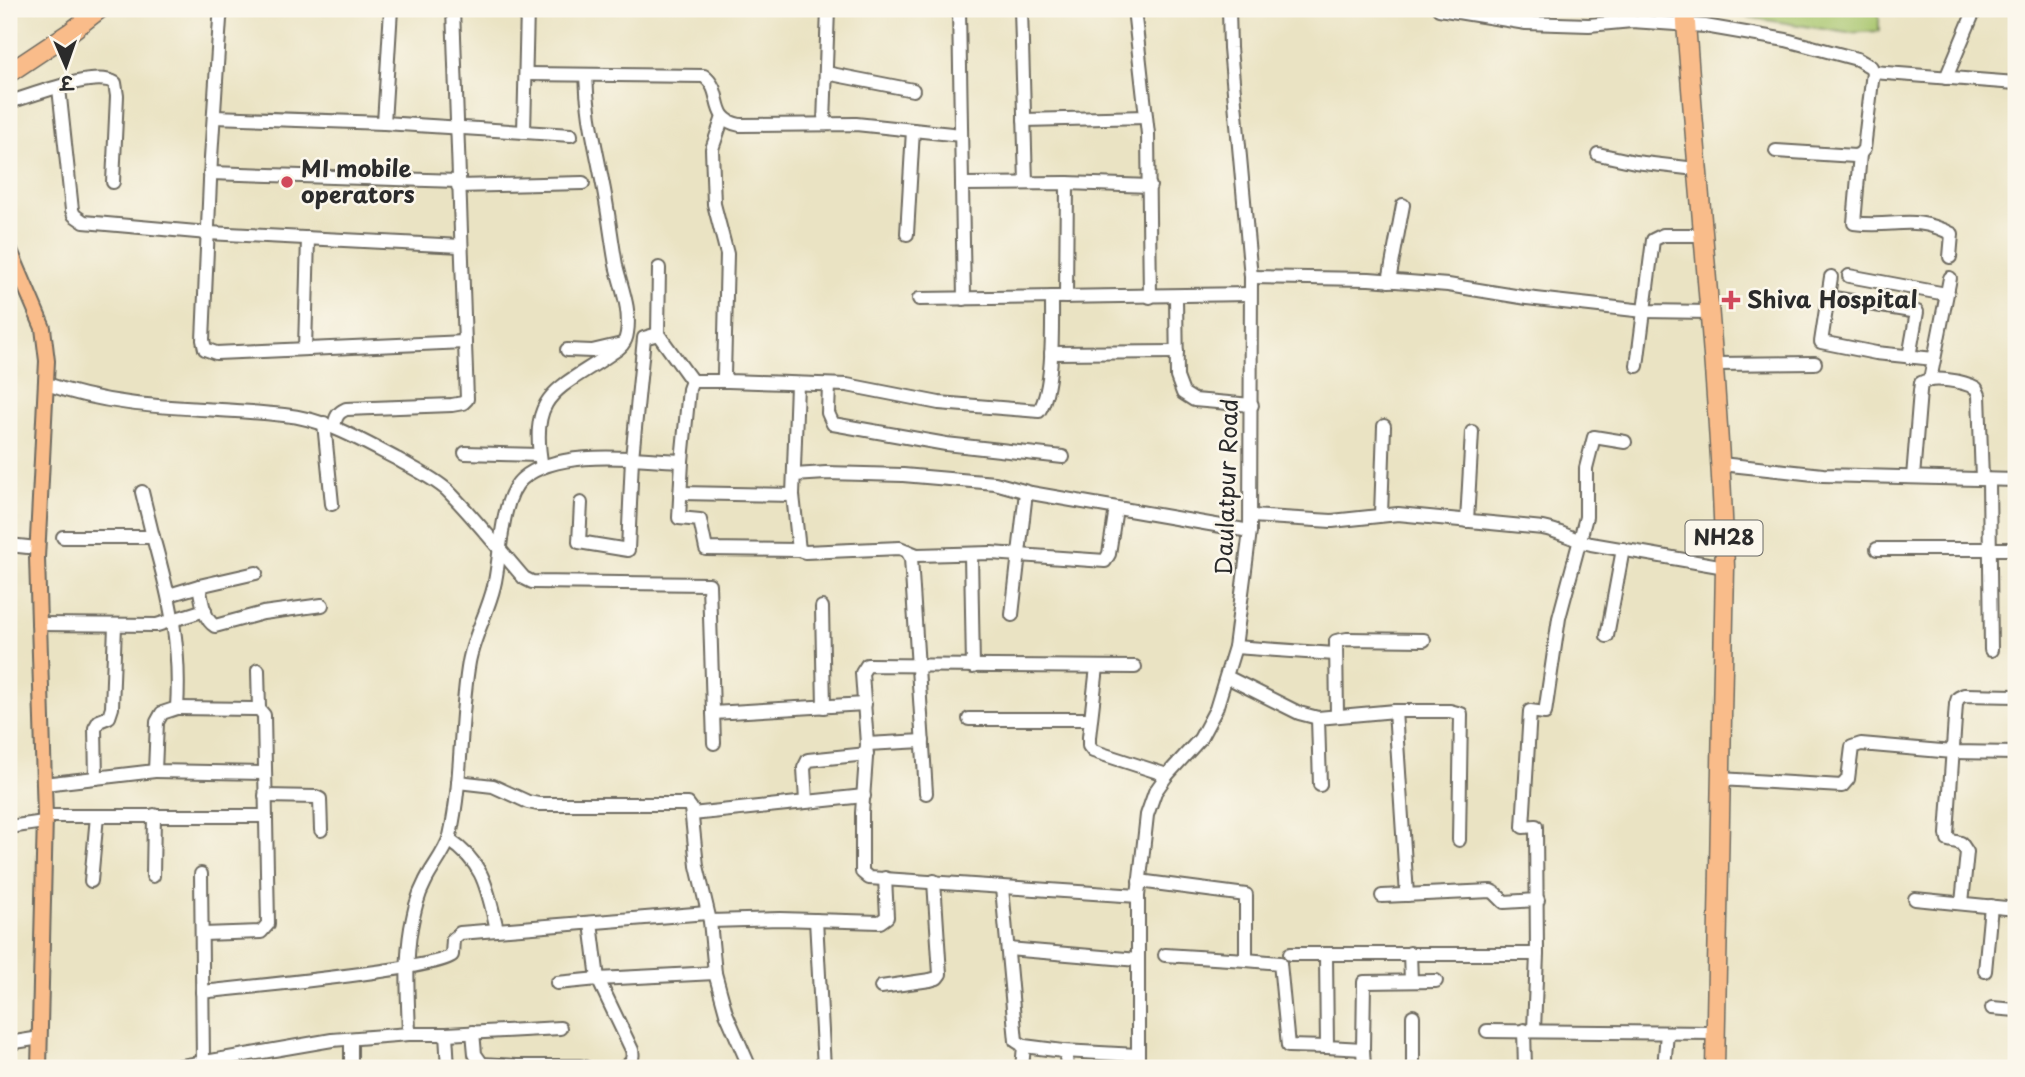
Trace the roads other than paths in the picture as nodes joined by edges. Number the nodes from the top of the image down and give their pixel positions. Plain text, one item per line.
1 (87, 9) edge
2 (100, 9) edge
3 (391, 9) edge
4 (453, 9) edge
5 (527, 9) edge
6 (828, 9) edge
7 (959, 9) edge
8 (1021, 9) edge
9 (1134, 9) edge
10 (1229, 9) edge
11 (1439, 9) edge
12 (1975, 9) edge
13 (221, 10) edge
14 (1509, 14) edge
15 (1685, 17) edge
16 (9, 63) edge
17 (1873, 72) junction
18 (9, 73) edge
19 (826, 73) junction
20 (526, 74) junction
21 (586, 75) junction
22 (1946, 78) junction
23 (2016, 83) edge
24 (59, 88) junction
25 (913, 90) dead end
26 (9, 102) edge
27 (214, 117) junction
28 (723, 117) junction
29 (1146, 117) junction
30 (1024, 120) junction
31 (384, 123) junction
32 (824, 123) junction
33 (456, 128) junction
34 (914, 130) junction
35 (524, 132) junction
36 (572, 135) dead end
37 (961, 135) junction
38 (1776, 151) dead end
39 (1598, 154) dead end
40 (1860, 154) junction
41 (1696, 169) junction
42 (210, 173) junction
43 (113, 182) dead end
44 (583, 183) dead end
45 (1026, 183) junction
46 (1067, 183) junction
47 (458, 184) junction
48 (962, 184) junction
49 (1150, 186) junction
50 (1403, 205) dead end
51 (208, 233) junction
52 (907, 234) dead end
53 (1703, 235) junction
54 (308, 239) junction
55 (461, 246) junction
56 (9, 248) edge
57 (1950, 257) dead end
58 (659, 268) dead end
59 (1831, 276) dead end
60 (1849, 276) dead end
61 (1251, 278) junction
62 (1950, 278) dead end
63 (1388, 281) junction
64 (1250, 294) junction
65 (1946, 295) junction
66 (1176, 296) junction
67 (1066, 297) junction
68 (1150, 297) junction
69 (1828, 297) junction
70 (1052, 298) junction
71 (919, 299) dead end
72 (964, 299) junction
73 (1644, 311) junction
74 (1710, 312) junction
75 (658, 334) junction
76 (465, 342) junction
77 (623, 344) junction
78 (305, 349) junction
79 (567, 350) dead end
80 (1177, 352) junction
81 (1051, 353) junction
82 (1909, 357) junction
83 (1934, 359) junction
84 (1815, 363) dead end
85 (1714, 364) junction
86 (1637, 366) dead end
87 (1930, 380) junction
88 (692, 381) junction
89 (728, 381) junction
90 (47, 384) junction
91 (797, 384) junction
92 (829, 385) junction
93 (1252, 405) junction
94 (329, 425) junction
95 (1384, 426) dead end
96 (1472, 432) dead end
97 (1625, 442) dead end
98 (465, 453) dead end
99 (1063, 457) dead end
100 (632, 458) junction
101 (540, 461) junction
102 (682, 461) junction
103 (1721, 464) junction
104 (794, 475) junction
105 (1913, 477) junction
106 (1985, 479) junction
107 (2016, 480) edge
108 (142, 492) dead end
109 (1026, 492) junction
110 (680, 493) junction
111 (793, 495) junction
112 (581, 503) dead end
113 (332, 505) dead end
114 (1116, 508) junction
115 (1381, 515) junction
116 (1251, 516) junction
117 (1467, 521) junction
118 (1250, 531) junction
119 (63, 537) dead end
120 (153, 537) junction
121 (1580, 542) junction
122 (9, 545) edge
123 (37, 548) junction
124 (1877, 549) dead end
125 (2016, 549) edge
126 (500, 550) junction
127 (800, 550) junction
128 (1623, 550) junction
129 (1990, 550) junction
130 (907, 551) junction
131 (971, 555) junction
132 (1018, 556) junction
133 (1724, 567) junction
134 (256, 573) dead end
135 (199, 586) junction
136 (169, 596) junction
137 (322, 605) dead end
138 (822, 607) dead end
139 (205, 610) junction
140 (1012, 615) dead end
141 (174, 621) junction
142 (38, 624) junction
143 (115, 625) junction
144 (1607, 636) dead end
145 (1423, 640) dead end
146 (1235, 647) junction
147 (1991, 650) dead end
148 (1335, 654) junction
149 (918, 665) junction
150 (974, 667) junction
151 (1097, 667) junction
152 (1135, 667) dead end
153 (258, 670) dead end
154 (1227, 677) junction
155 (2016, 696) edge
156 (865, 704) junction
157 (824, 707) junction
158 (177, 708) junction
159 (259, 709) junction
160 (1395, 711) junction
161 (713, 713) junction
162 (1337, 715) junction
163 (1318, 718) junction
164 (969, 719) dead end
165 (1091, 719) junction
166 (923, 741) junction
167 (714, 743) dead end
168 (867, 749) junction
169 (1953, 752) junction
170 (2016, 753) edge
171 (155, 771) junction
172 (265, 773) junction
173 (1167, 775) junction
174 (96, 778) junction
175 (1720, 779) junction
176 (458, 782) junction
177 (44, 784) junction
178 (1320, 785) dead end
179 (926, 793) dead end
180 (265, 796) junction
181 (864, 796) junction
182 (806, 801) junction
183 (692, 814) junction
184 (155, 815) junction
185 (97, 816) junction
186 (264, 816) junction
187 (45, 819) junction
188 (9, 827) edge
189 (321, 830) dead end
190 (449, 840) junction
191 (1459, 840) dead end
192 (201, 874) dead end
193 (153, 876) dead end
194 (885, 878) junction
195 (91, 881) dead end
196 (934, 881) junction
197 (1139, 881) junction
198 (1002, 888) junction
199 (1408, 895) junction
200 (1138, 896) junction
201 (1382, 896) dead end
202 (1915, 899) dead end
203 (1538, 900) junction
204 (1962, 903) junction
205 (1991, 906) junction
206 (2016, 909) edge
207 (709, 917) junction
208 (816, 920) junction
209 (591, 923) junction
210 (497, 929) junction
211 (203, 934) junction
212 (1008, 949) junction
213 (1410, 953) junction
214 (1290, 954) dead end
215 (1326, 954) junction
216 (1537, 954) junction
217 (1166, 955) dead end
218 (1138, 960) junction
219 (1246, 960) junction
220 (407, 968) junction
221 (1985, 971) dead end
222 (715, 973) junction
223 (598, 978) junction
224 (1411, 981) junction
225 (1436, 981) dead end
226 (557, 983) dead end
227 (881, 986) dead end
228 (202, 992) junction
229 (1992, 1008) dead end
230 (2016, 1010) edge
231 (1413, 1016) dead end
232 (560, 1028) dead end
233 (1529, 1030) junction
234 (1487, 1031) dead end
235 (473, 1032) junction
236 (1667, 1032) junction
237 (1716, 1033) junction
238 (409, 1034) junction
239 (446, 1034) junction
240 (40, 1038) junction
241 (351, 1039) junction
242 (9, 1043) edge
243 (1024, 1046) junction
244 (1327, 1046) junction
245 (1363, 1049) junction
246 (1063, 1051) junction
247 (241, 1062) edge
248 (1138, 1062) edge
249 (212, 1063) edge
250 (560, 1067) edge
251 (39, 1068) edge
252 (170, 1068) edge
253 (351, 1068) edge
254 (447, 1068) edge
255 (587, 1068) edge
256 (623, 1068) edge
257 (750, 1068) edge
258 (824, 1068) edge
259 (1022, 1068) edge
260 (1067, 1068) edge
261 (1363, 1068) edge
262 (1413, 1068) edge
263 (1525, 1068) edge
264 (1664, 1068) edge
265 (1715, 1068) edge

1 - 16 highway
2 - 18 highway
3 - 31 street
4 - 33 street
5 - 20 street
6 - 19 street
7 - 37 street
8 - 30 street
9 - 29 street
10 - 61 street, Daulatpur Road
11 - 14 street
12 - 22 street
13 - 27 street
14 - 15 street
15 - 17 street
15 - 41 highway, NH28
17 - 22 street
17 - 40 street
19 - 25 street
19 - 32 street
20 - 21 street
20 - 35 street
21 - 28 street
21 - 77 street
22 - 23 street
24 - 26 street
24 - 43 street
24 - 51 street
27 - 31 street
27 - 42 street
28 - 32 street
28 - 89 street
29 - 30 street
29 - 49 street
30 - 45 street
31 - 33 street
32 - 34 street
33 - 35 street
33 - 47 street
34 - 37 street
34 - 52 street
35 - 36 street
37 - 48 street
38 - 40 street
39 - 41 street
40 - 57 street
41 - 53 highway, NH28
42 - 47 street
42 - 51 street
44 - 47 street
45 - 46 street
45 - 48 street
46 - 49 street
46 - 67 street
47 - 55 street
48 - 72 street
49 - 68 street
50 - 63 street
51 - 54 street
51 - 78 street
53 - 73 street
53 - 74 highway, NH28
54 - 55 street
54 - 78 street
55 - 76 street
56 - 90 main road
58 - 75 street
59 - 69 street
60 - 65 street
61 - 63 street
61 - 64 street, Daulatpur Road
62 - 65 street
63 - 73 street
64 - 66 street
64 - 93 street, Daulatpur Road
65 - 83 street
66 - 68 street
66 - 80 street
67 - 68 street
67 - 70 street
69 - 82 street
69 - 82 street
70 - 72 street
70 - 81 street
71 - 72 street
73 - 74 street
73 - 86 street
74 - 85 highway, NH28
75 - 88 street
75 - 100 street
76 - 78 street
76 - 94 street
77 - 79 street
77 - 101 street
80 - 81 street
80 - 93 street
81 - 92 street
82 - 83 street
83 - 87 street
84 - 85 street
85 - 103 highway, NH28
87 - 105 street
87 - 106 street
88 - 89 street
88 - 102 street
89 - 91 street
90 - 94 street
90 - 123 main road
91 - 92 street
91 - 104 street
92 - 99 street
93 - 116 street, Daulatpur Road
94 - 113 street
94 - 126 street
95 - 115 street
96 - 117 street
97 - 121 street
98 - 101 street
100 - 101 street
100 - 102 street
100 - 112 street
101 - 126 street
102 - 110 street
103 - 105 street
103 - 133 highway, NH28
104 - 109 street
104 - 111 street
105 - 106 street
106 - 107 street
106 - 129 street
108 - 120 street
109 - 114 street
109 - 132 street
110 - 111 street
110 - 127 street
111 - 127 street
114 - 118 street
114 - 132 street
115 - 116 street
115 - 117 street
116 - 118 street, Daulatpur Road
117 - 121 street
118 - 146 street, Daulatpur Road
119 - 120 street
120 - 136 street
121 - 128 street
121 - 203 street
122 - 123 street
123 - 142 main road
124 - 129 street
125 - 129 street
126 - 161 street
126 - 176 street
127 - 130 street
128 - 133 street
128 - 144 street
129 - 147 street
130 - 131 street
130 - 149 street
131 - 132 street
131 - 150 street
132 - 140 street
133 - 175 highway, NH28
134 - 135 street
135 - 136 street
135 - 139 street
136 - 141 street
137 - 139 street
138 - 157 street
139 - 141 street
141 - 143 street
141 - 158 street
142 - 143 street
142 - 177 main road
143 - 174 street
145 - 148 street
146 - 148 street
146 - 154 street, Daulatpur Road
148 - 162 street
149 - 150 street
149 - 156 street
149 - 166 street
150 - 151 street
151 - 152 street
151 - 165 street
153 - 159 street
154 - 163 street
154 - 173 street, Daulatpur Road
155 - 169 street
156 - 157 street
156 - 168 street
157 - 161 street
158 - 159 street
158 - 171 street
159 - 172 street
160 - 162 street
160 - 191 street
160 - 199 street
161 - 167 street
162 - 163 street
163 - 178 street
164 - 165 street
165 - 173 street
166 - 168 street
166 - 179 street
168 - 181 street
168 - 182 street
169 - 170 street
169 - 175 street
169 - 204 street
171 - 172 street
171 - 174 street
172 - 180 street
173 - 197 street, Daulatpur Road
174 - 177 street
175 - 237 highway, NH28
176 - 183 street
176 - 190 street
177 - 187 main road
180 - 186 street
180 - 189 street
181 - 182 street
181 - 194 street
182 - 183 street
183 - 207 street
184 - 185 street
184 - 186 street
184 - 193 street
185 - 187 street
185 - 195 street
186 - 211 street
187 - 188 street
187 - 240 main road
190 - 210 street
190 - 220 street
192 - 211 street
194 - 196 street
194 - 208 street
196 - 198 street
196 - 227 street
197 - 200 street, Daulatpur Road
197 - 219 street
198 - 200 street
198 - 212 street
199 - 201 street
199 - 203 street
200 - 218 street, Daulatpur Road
202 - 204 street
203 - 216 street
204 - 205 street
205 - 206 street
205 - 221 street
207 - 208 street
207 - 209 street
207 - 222 street
208 - 258 street
209 - 210 street
209 - 223 street
210 - 220 street
211 - 228 street
212 - 218 street
212 - 243 street
213 - 215 street
213 - 216 street
213 - 224 street
214 - 215 street
215 - 244 street
216 - 233 street
217 - 219 street
218 - 248 street, Daulatpur Road
219 - 244 street
220 - 228 street
220 - 238 street
222 - 223 street
222 - 257 street
223 - 226 street
223 - 256 street
224 - 225 street
224 - 245 street
228 - 249 street
229 - 230 street
231 - 262 street
232 - 235 street
233 - 234 street
233 - 236 street
233 - 263 street
235 - 239 street
235 - 250 street
236 - 237 street
236 - 264 street
237 - 265 highway, NH28
238 - 239 street
238 - 241 street
239 - 254 street
240 - 242 street
240 - 251 main road
241 - 247 street
241 - 253 street
243 - 246 street
243 - 259 street
244 - 245 street
245 - 261 street
246 - 248 street
246 - 260 street
247 - 249 street
249 - 252 street
250 - 255 street

